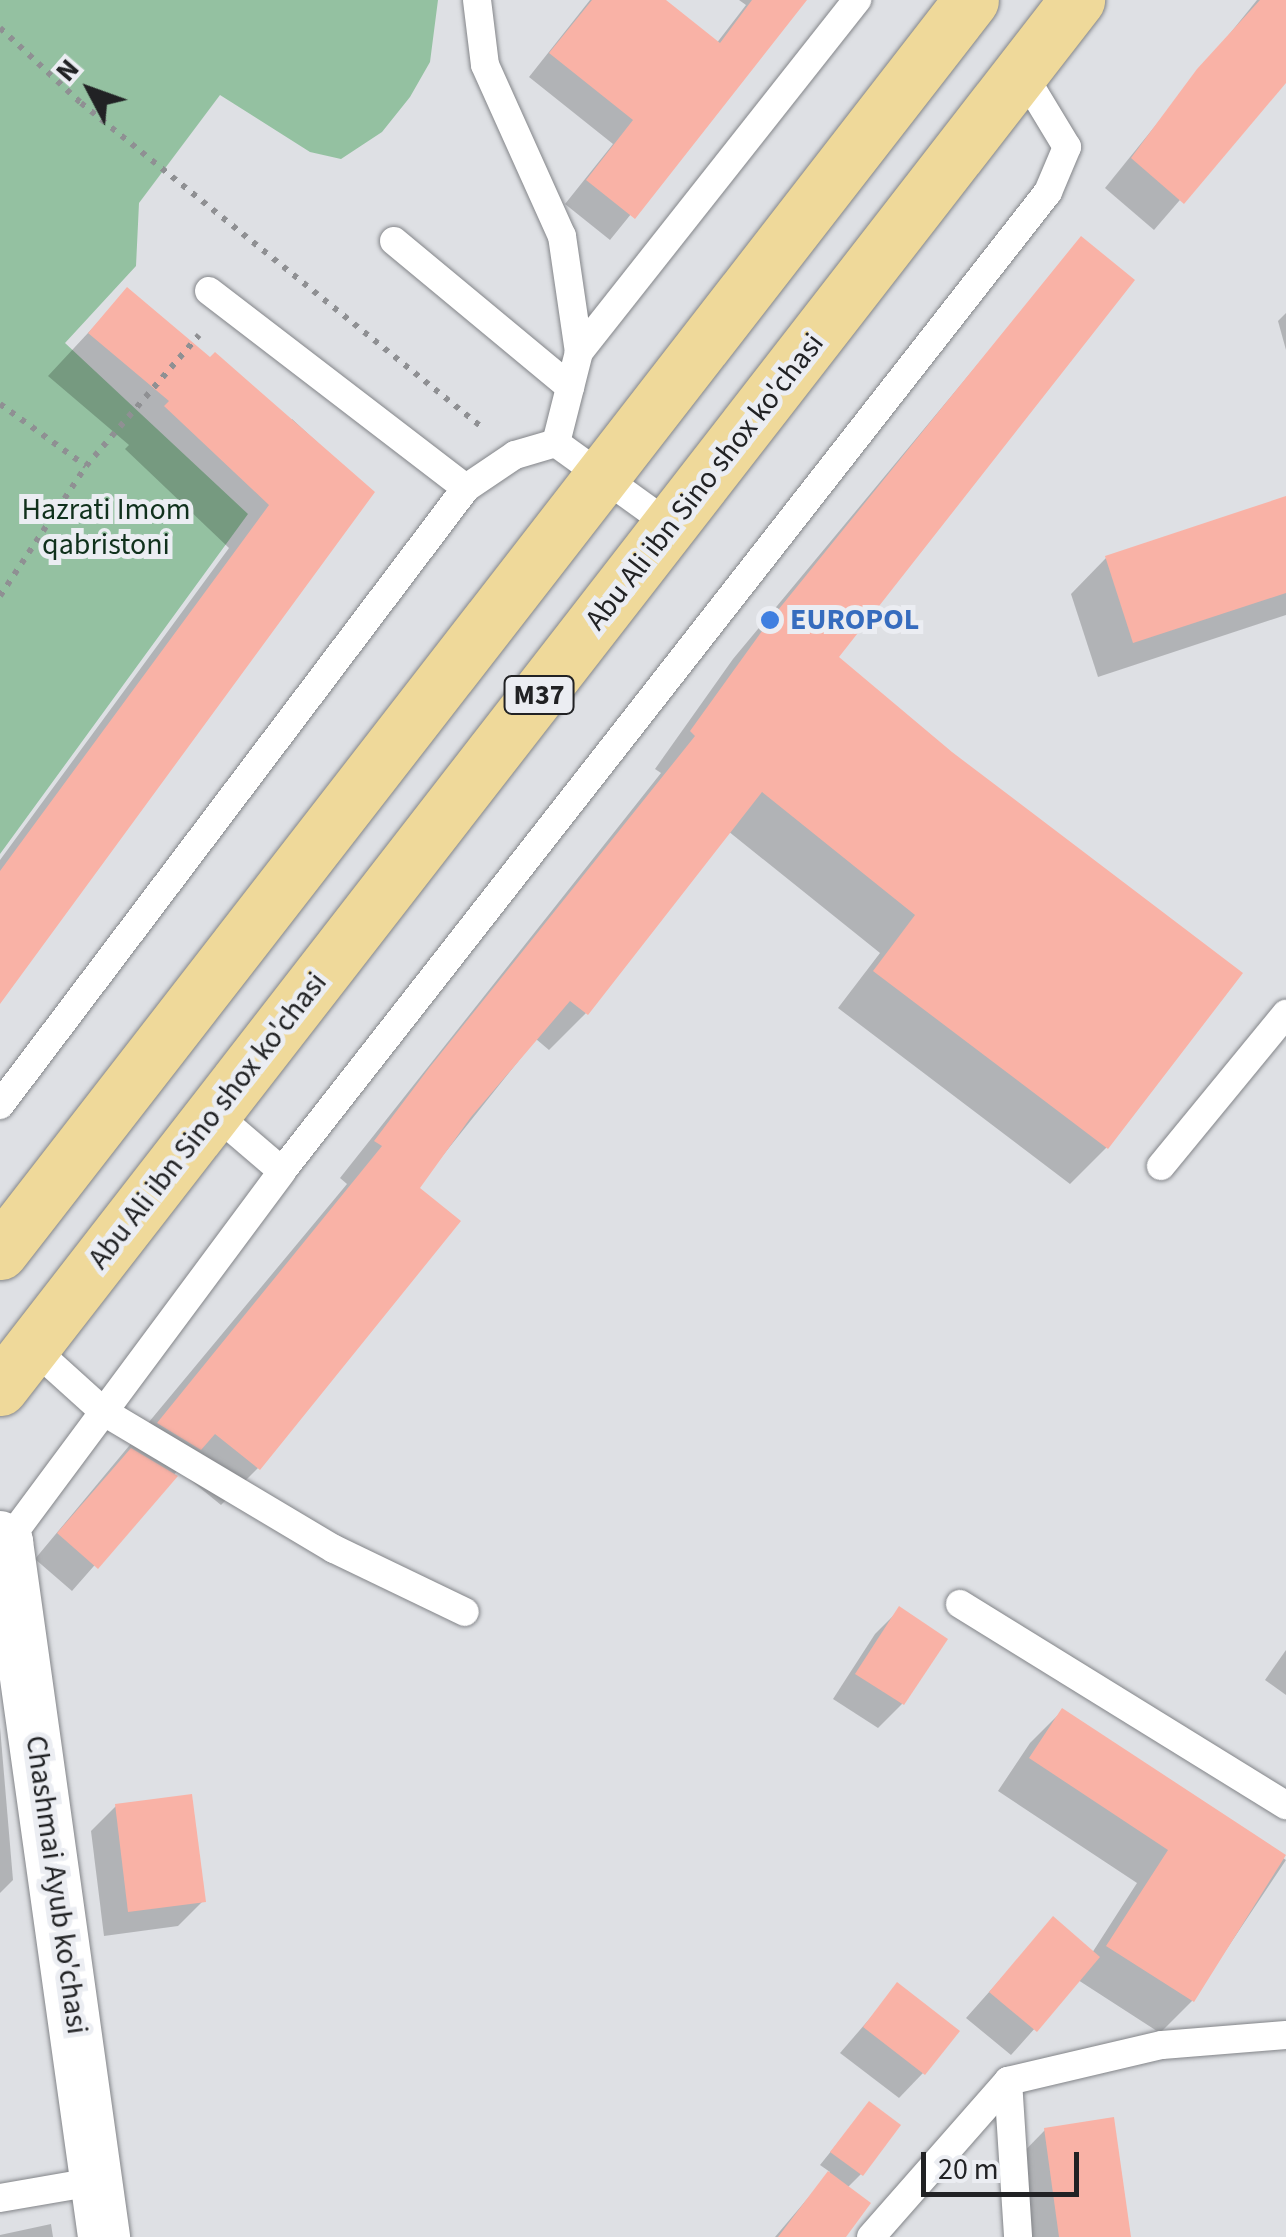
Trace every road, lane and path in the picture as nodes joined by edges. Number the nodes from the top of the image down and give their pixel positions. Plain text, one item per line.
1 (477, 0) edge
2 (857, 0) edge
3 (971, 0) edge
4 (1076, 0) edge
5 (0, 28) edge
6 (1021, 71) junction
7 (394, 241) dead end
8 (218, 297) joint
9 (579, 352) junction
10 (570, 388) junction
11 (0, 404) edge
12 (556, 443) junction
13 (515, 454) junction
14 (86, 466) junction
15 (606, 474) junction
16 (466, 488) junction
17 (671, 526) junction
18 (0, 596) edge
19 (1286, 1014) edge
20 (0, 1106) edge
21 (214, 1113) junction
22 (1161, 1166) dead end
23 (282, 1171) junction
24 (0, 1252) edge
25 (16, 1368) edge
26 (104, 1412) junction
27 (2, 1544) edge
28 (960, 1604) dead end
29 (465, 1612) dead end
30 (1286, 1805) edge
31 (1286, 2035) edge
32 (1008, 2081) junction
33 (98, 2181) junction
34 (0, 2198) edge
35 (104, 2237) edge
36 (871, 2237) edge
37 (1018, 2237) edge

1 - 9 lane
2 - 9 lane
3 - 15 main road, M37
4 - 6 main road, Abu Ali ibn Sino shox ko'chasi / M37
5 - 13 path
6 - 17 main road, Abu Ali ibn Sino shox ko'chasi / M37
6 - 23 lane
7 - 10 lane
8 - 14 path
8 - 16 lane
9 - 10 lane
10 - 12 lane
11 - 14 path
12 - 13 lane
12 - 15 lane
13 - 16 lane
14 - 18 path
15 - 17 lane
15 - 24 main road, M37
16 - 20 lane
17 - 21 main road, Abu Ali ibn Sino shox ko'chasi / M37
19 - 22 lane
21 - 23 lane
21 - 25 main road, Abu Ali ibn Sino shox ko'chasi / M37
23 - 26 lane
25 - 26 lane
26 - 27 lane
26 - 29 lane
27 - 33 street, Chashmai Ayub ko'chasi
28 - 30 lane
31 - 32 lane
32 - 36 lane
32 - 37 lane
33 - 34 lane
33 - 35 street, Chashmai Ayub ko'chasi

